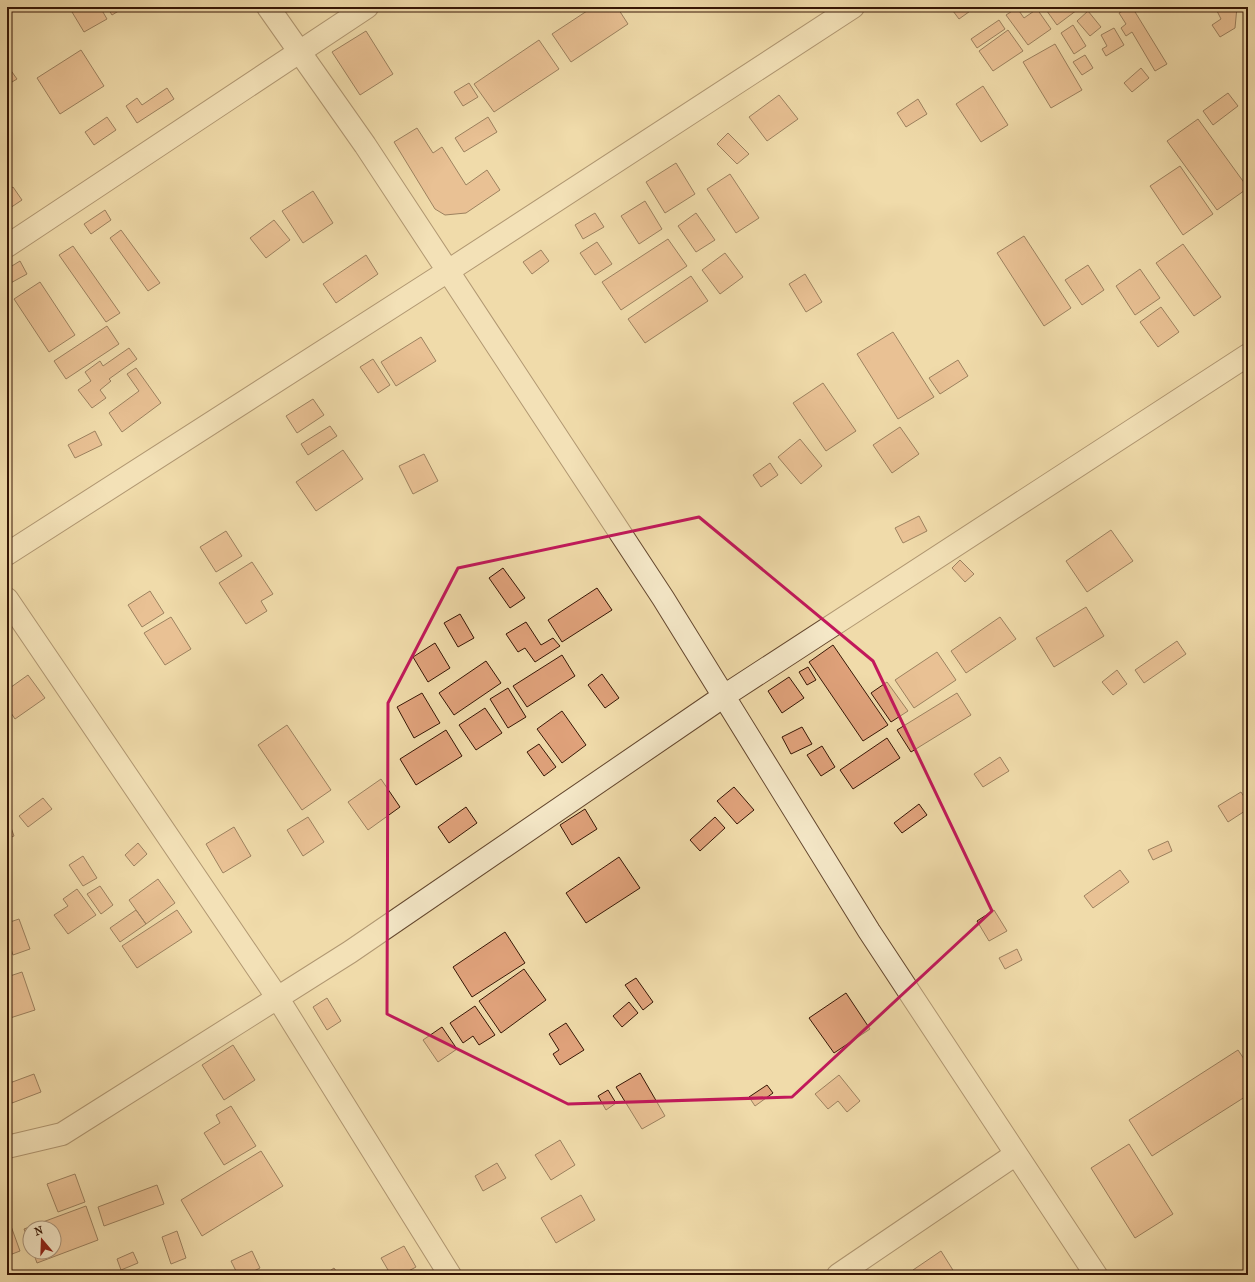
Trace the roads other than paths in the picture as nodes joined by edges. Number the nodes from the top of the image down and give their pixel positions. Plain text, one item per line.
1 (268, 7) edge
2 (367, 7) edge
3 (853, 7) edge
4 (299, 52) junction
5 (7, 246) edge
6 (448, 271) junction
7 (1248, 354) edge
8 (7, 554) edge
9 (7, 599) edge
10 (724, 696) junction
11 (277, 997) junction
12 (7, 1147) edge
13 (1016, 1154) junction
14 (450, 1275) edge
15 (838, 1275) edge
16 (1096, 1275) edge

1 - 4 street
2 - 4 street
3 - 6 street
4 - 5 street
4 - 6 street
6 - 8 street
6 - 10 street
7 - 10 street
9 - 11 street
10 - 11 street
10 - 13 street
11 - 12 street
11 - 14 street
13 - 15 street
13 - 16 street

